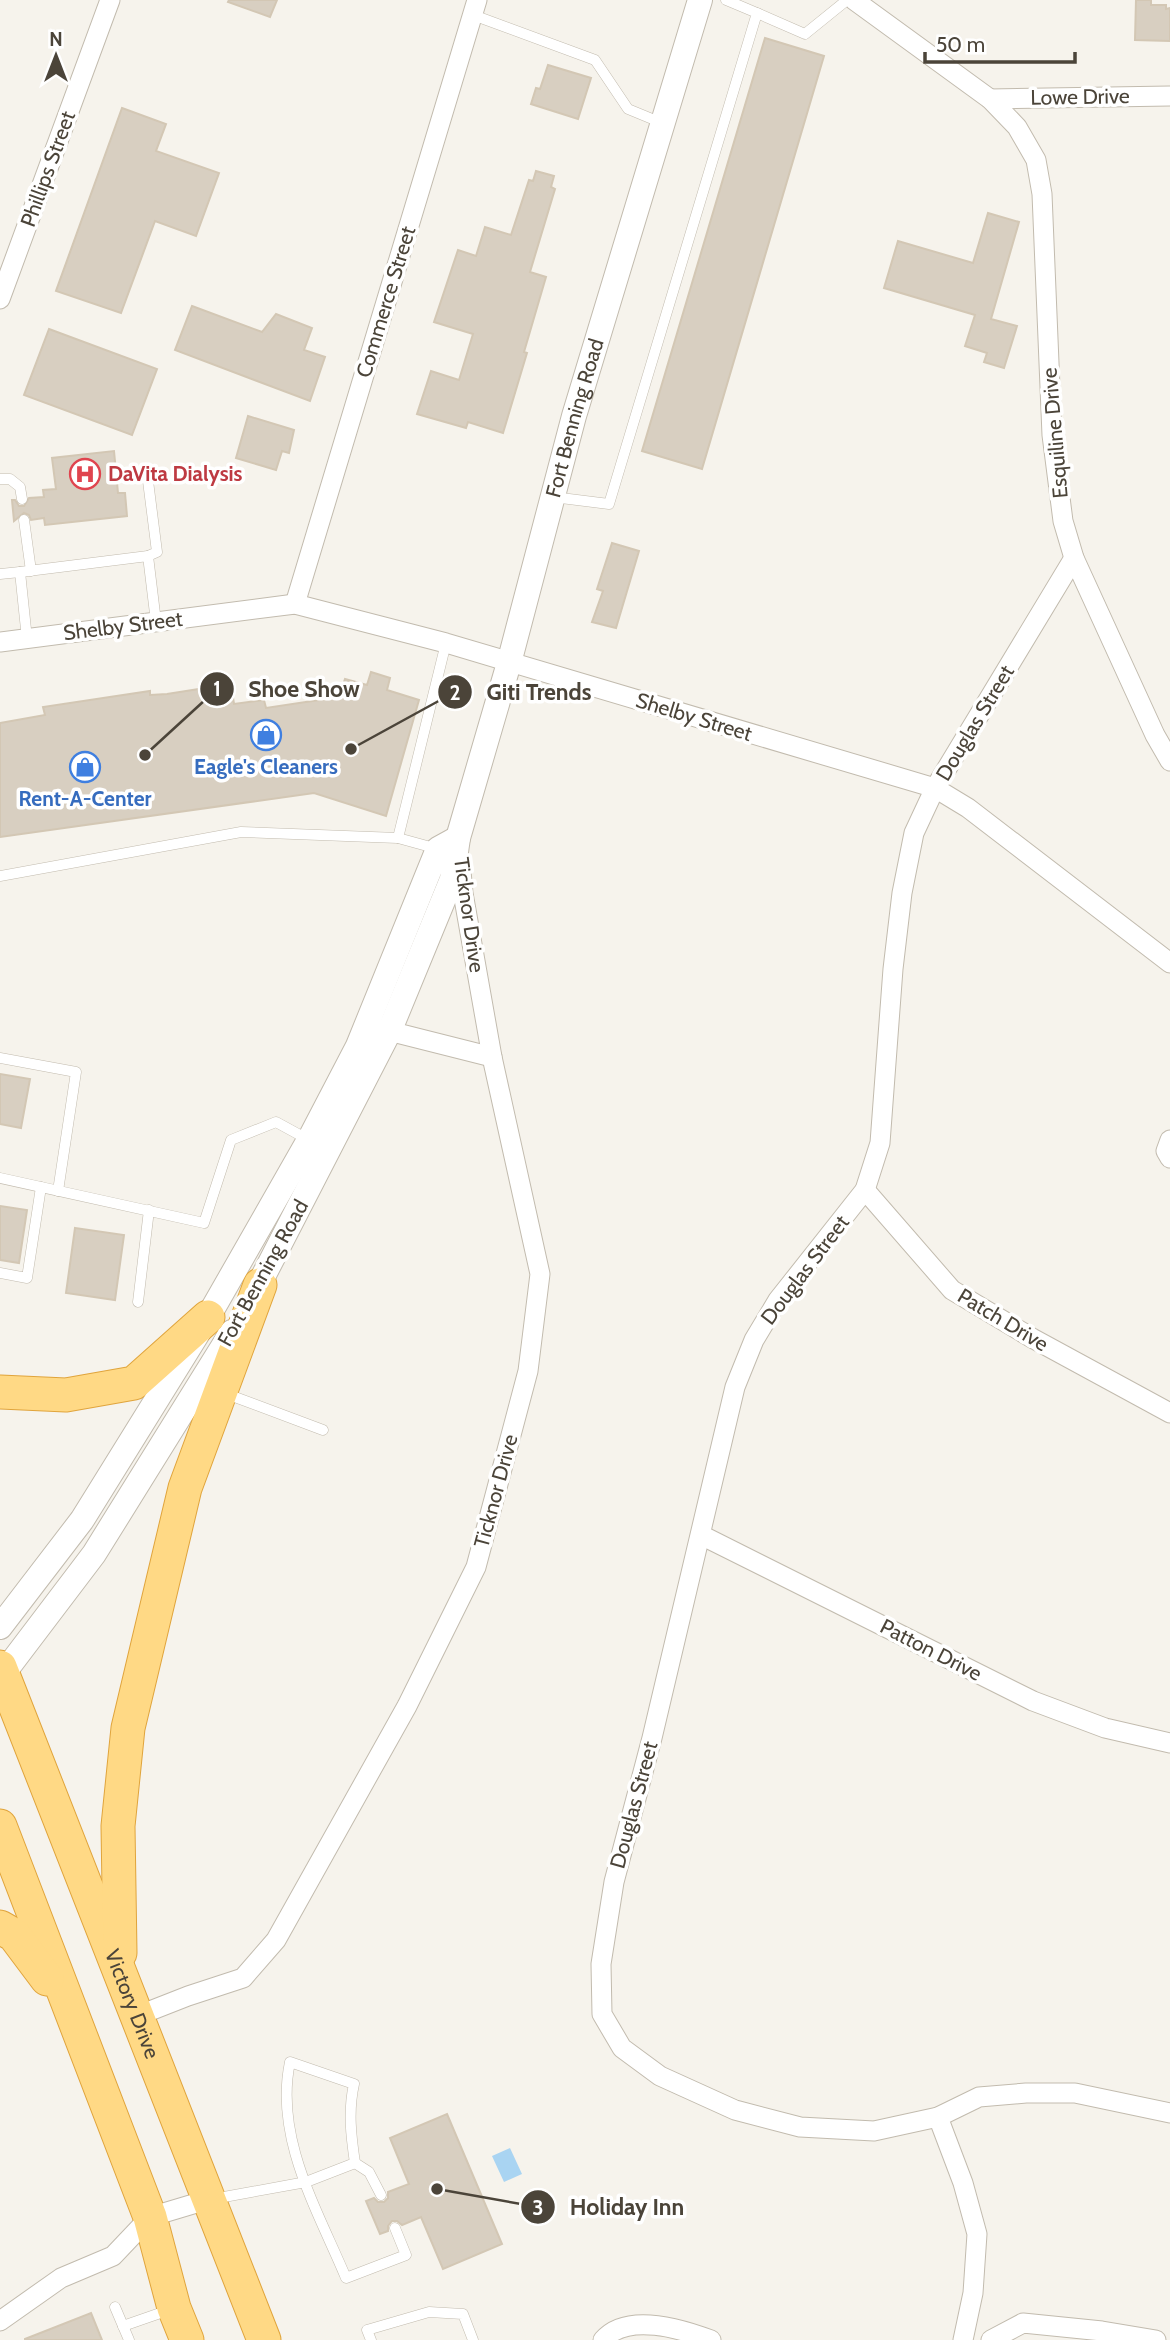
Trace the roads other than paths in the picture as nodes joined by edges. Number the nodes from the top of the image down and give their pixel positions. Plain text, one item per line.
1 (110, 0) edge
2 (700, 0) edge
3 (726, 0) edge
4 (847, 0) edge
5 (853, 0) edge
6 (475, 8) edge
7 (757, 13) junction
8 (1170, 96) edge
9 (990, 99) junction
10 (663, 123) junction
11 (0, 299) edge
12 (0, 479) edge
13 (148, 481) dead end
14 (552, 497) junction
15 (22, 499) dead end
16 (24, 520) dead end
17 (148, 556) junction
18 (1074, 558) junction
19 (25, 572) junction
20 (0, 574) edge
21 (295, 604) junction
22 (156, 622) junction
23 (27, 639) junction
24 (0, 642) edge
25 (446, 643) junction
26 (509, 663) junction
27 (1170, 761) edge
28 (935, 788) junction
29 (398, 838) junction
30 (448, 843) junction
31 (0, 876) edge
32 (1170, 963) edge
33 (377, 1028) junction
34 (492, 1057) junction
35 (0, 1058) edge
36 (309, 1140) junction
37 (1170, 1140) edge
38 (1170, 1158) edge
39 (0, 1178) edge
40 (41, 1187) junction
41 (865, 1190) junction
42 (58, 1191) junction
43 (149, 1210) junction
44 (0, 1273) edge
45 (260, 1285) junction
46 (138, 1302) dead end
47 (208, 1317) junction
48 (220, 1391) junction
49 (0, 1392) edge
50 (1170, 1413) edge
51 (323, 1430) dead end
52 (701, 1535) junction
53 (0, 1627) edge
54 (1, 1671) edge
55 (1170, 1743) edge
56 (0, 1826) edge
57 (0, 1927) edge
58 (120, 1973) junction
59 (72, 2013) junction
60 (137, 2016) junction
61 (1170, 2113) edge
62 (938, 2117) junction
63 (355, 2164) junction
64 (306, 2182) junction
65 (381, 2195) dead end
66 (209, 2199) junction
67 (150, 2217) junction
68 (395, 2228) dead end
69 (115, 2307) dead end
70 (174, 2308) junction
71 (0, 2321) edge
72 (123, 2326) junction
73 (129, 2340) edge
74 (187, 2340) edge
75 (264, 2340) edge
76 (371, 2340) edge
77 (473, 2340) edge
78 (603, 2340) edge
79 (711, 2340) edge
80 (963, 2340) edge
81 (991, 2340) edge
82 (1156, 2340) edge

1 - 11 street, Phillips Street
2 - 10 street, Fort Benning Road
3 - 7 lane
4 - 7 lane
5 - 9 street, Esquiline Drive
6 - 10 lane
6 - 21 street, Commerce Street
7 - 14 lane
8 - 9 street, Lowe Drive
9 - 18 street, Esquiline Drive
10 - 14 street, Fort Benning Road
12 - 15 lane
13 - 17 lane
14 - 26 street, Fort Benning Road
16 - 19 lane
17 - 19 lane
17 - 22 lane
18 - 27 street, Esquiline Drive
18 - 28 street, Douglas Street
19 - 20 lane
19 - 23 lane
21 - 22 street, Shelby Street
21 - 25 street, Shelby Street
22 - 23 street, Shelby Street
23 - 24 street, Shelby Street
25 - 26 street, Shelby Street
25 - 29 lane
26 - 28 street, Shelby Street
26 - 30 street, Fort Benning Road
28 - 32 street, Shelby Street
28 - 41 street, Douglas Street
29 - 30 lane
29 - 31 lane
30 - 33 street, Fort Benning Road
30 - 34 street, Ticknor Drive
33 - 34 street
33 - 36 street, Fort Benning Road
33 - 45 street, Fort Benning Road
34 - 60 street, Ticknor Drive
35 - 42 lane
36 - 43 lane
36 - 47 street, Fort Benning Road
37 - 38 street
39 - 40 lane
40 - 42 lane
40 - 44 lane
41 - 50 street, Patch Drive
41 - 52 street, Douglas Street
42 - 43 lane
43 - 46 lane
45 - 48 highway
45 - 54 street, Fort Benning Road
47 - 49 highway
47 - 53 street, Fort Benning Road
48 - 51 lane
48 - 58 highway
52 - 55 street, Patton Drive
52 - 62 street, Douglas Street
54 - 58 highway, Victory Drive
56 - 59 highway
57 - 59 highway
58 - 60 highway, Victory Drive
59 - 67 highway
60 - 66 highway, Victory Drive
61 - 62 street
62 - 80 street
63 - 64 lane
63 - 64 lane
63 - 65 lane
64 - 66 lane
64 - 68 lane
66 - 67 street
66 - 75 highway, Victory Drive
67 - 70 highway
67 - 71 street
69 - 72 lane
70 - 72 lane
70 - 74 highway
72 - 73 lane
76 - 77 lane
78 - 79 street
81 - 82 street

